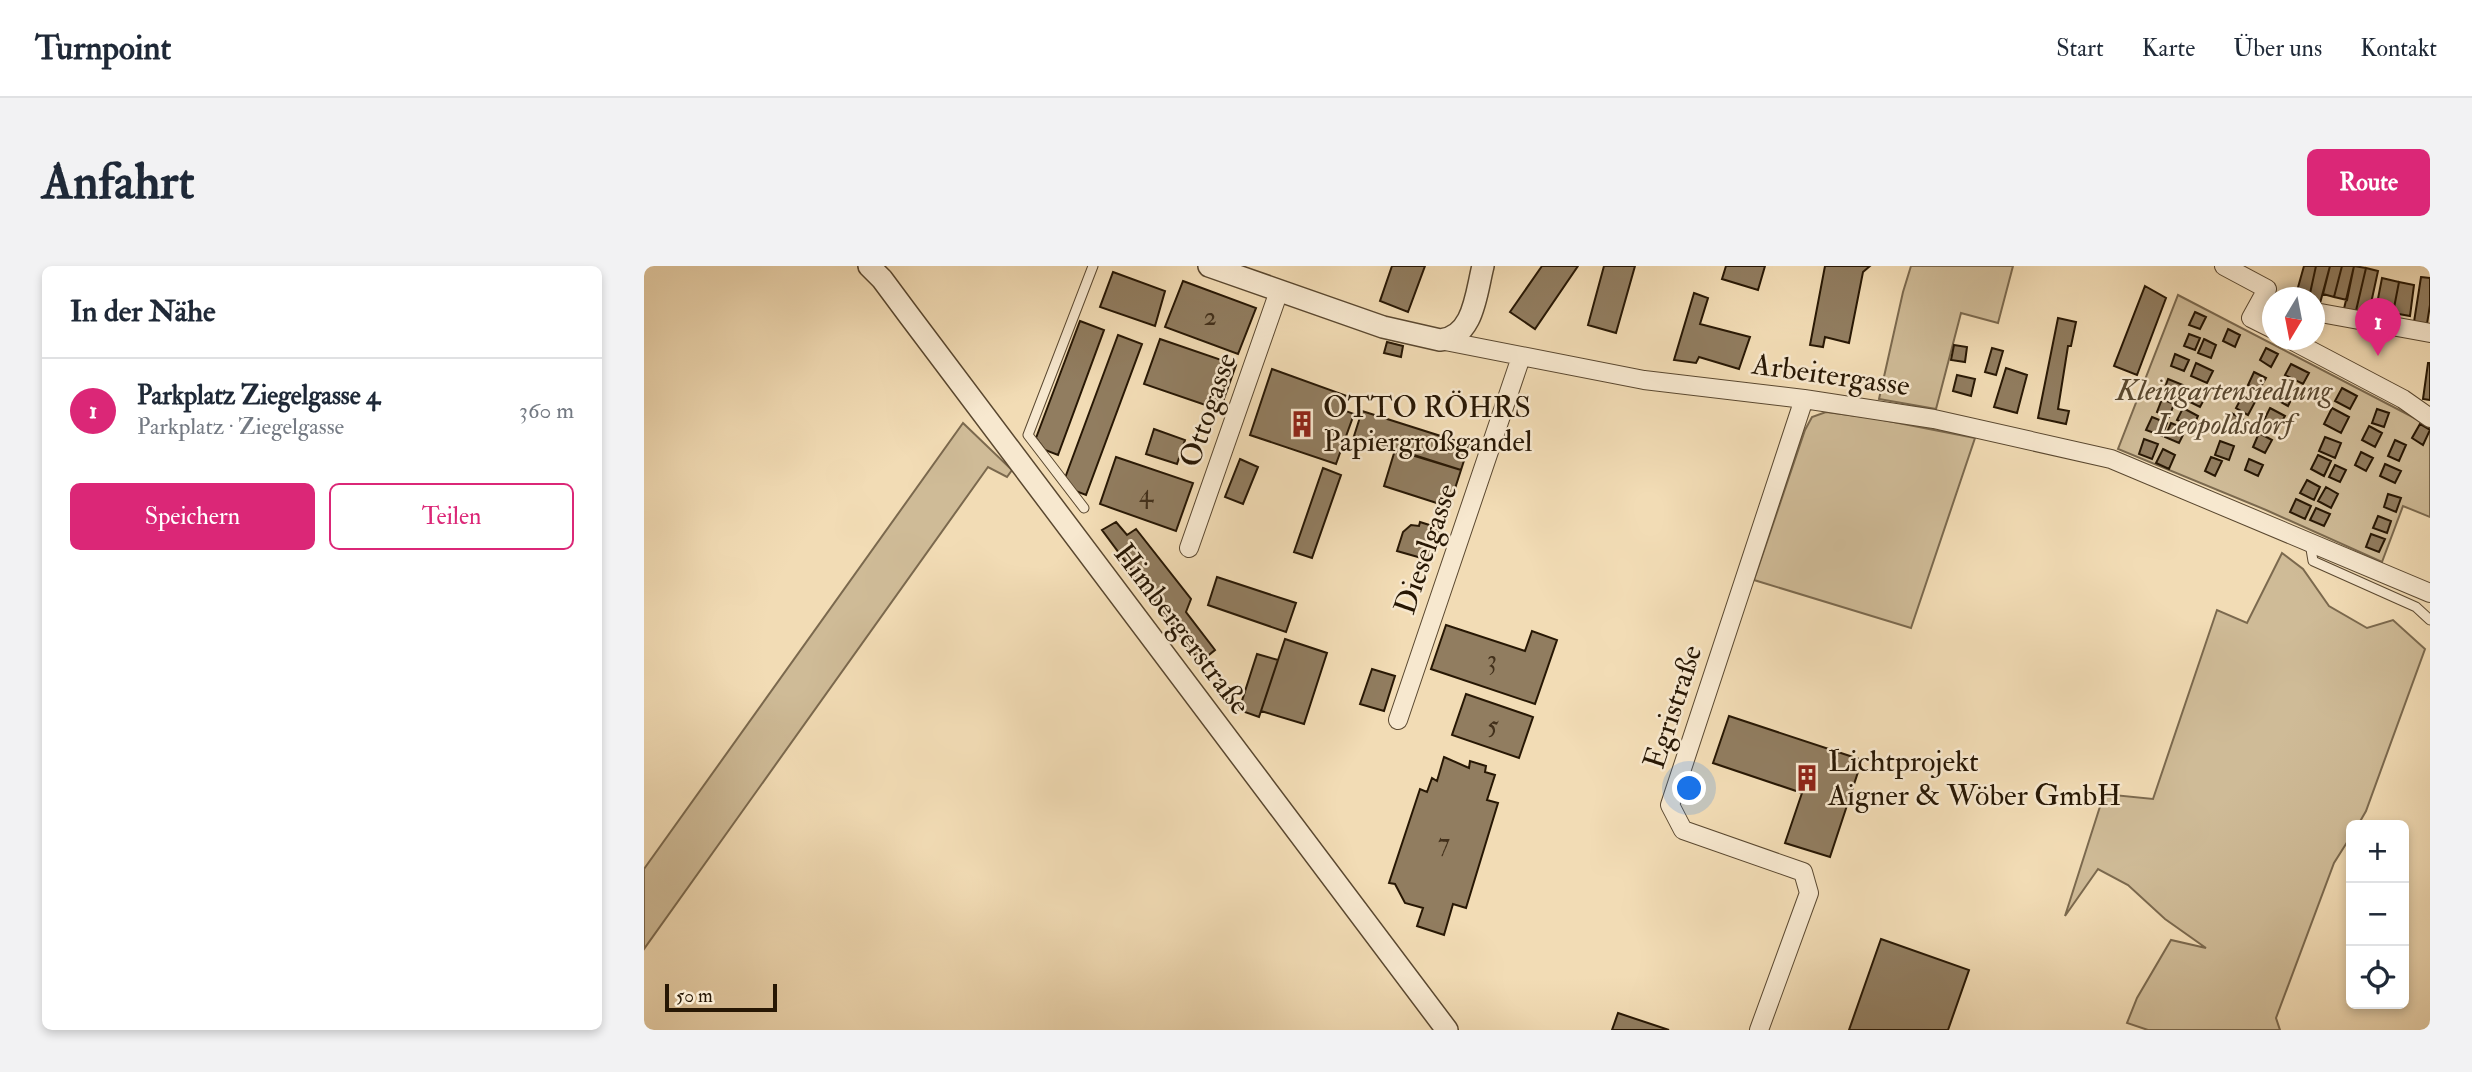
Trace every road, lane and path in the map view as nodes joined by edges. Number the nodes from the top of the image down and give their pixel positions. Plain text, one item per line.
1 (869, 266) edge
2 (1093, 266) edge
3 (1209, 266) edge
4 (1483, 266) edge
5 (2224, 266) edge
6 (2263, 287) edge
7 (1279, 290) junction
8 (2262, 299) edge
9 (2325, 314) edge
10 (2262, 323) edge
11 (2430, 333) edge
12 (1440, 340) junction
13 (2310, 350) edge
14 (1521, 357) junction
15 (1804, 399) junction
16 (2430, 418) edge
17 (1084, 508) dead end
18 (2310, 542) junction
19 (1189, 548) dead end
20 (2430, 593) edge
21 (2430, 620) edge
22 (1398, 720) dead end
23 (1447, 1030) edge
24 (1759, 1030) edge

1 - 23 street, Himbergerstraße
2 - 17 lane
3 - 7 street, Arbeitergasse
4 - 12 street
5 - 6 street
7 - 12 street, Arbeitergasse
7 - 19 street, Ottogasse
8 - 10 street
9 - 11 street
12 - 14 street, Arbeitergasse
13 - 16 street
14 - 15 street, Arbeitergasse
14 - 22 street, Dieselgasse
15 - 18 street, Arbeitergasse
15 - 24 street, Egristraße
18 - 20 street, Arbeitergasse
18 - 21 lane

